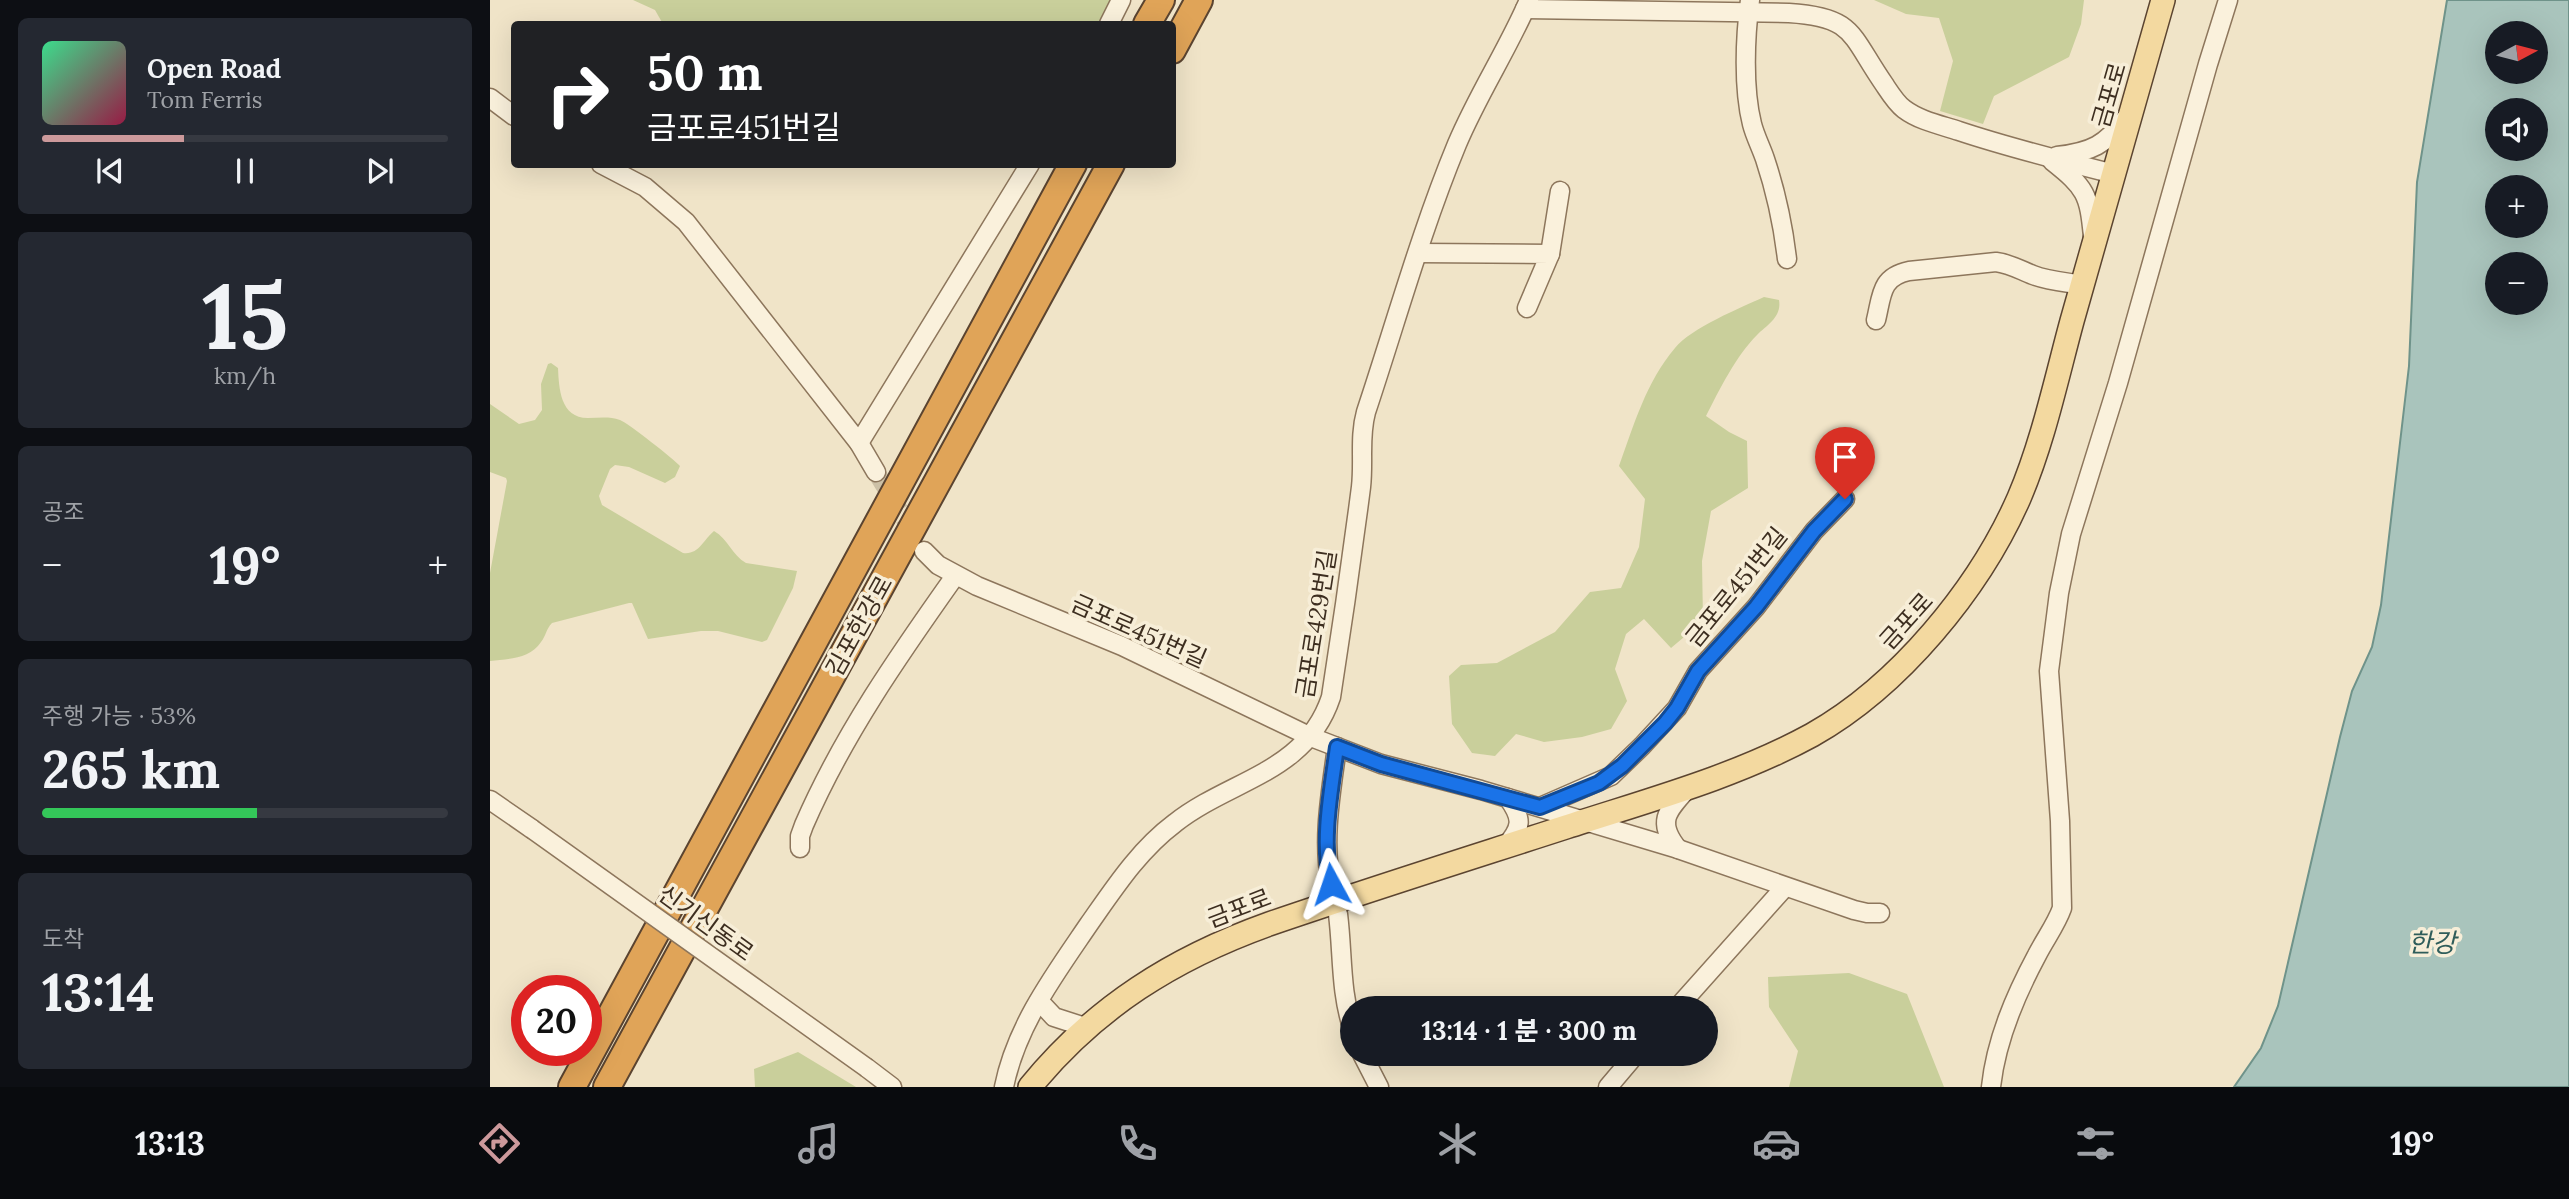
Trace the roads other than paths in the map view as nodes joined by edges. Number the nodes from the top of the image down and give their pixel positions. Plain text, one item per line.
1 (1121, 0) edge
2 (1161, 0) edge
3 (1199, 0) edge
4 (2163, 0) edge
5 (2228, 0) edge
6 (1527, 5) edge
7 (1749, 6) edge
8 (1110, 21) edge
9 (1149, 21) edge
10 (1176, 43) edge
11 (490, 98) edge
12 (2131, 113) junction
13 (511, 114) edge
14 (2046, 157) junction
15 (609, 168) edge
16 (1028, 168) edge
17 (1071, 168) edge
18 (1109, 168) edge
19 (2114, 174) junction
20 (1560, 191) dead end
21 (2094, 244) junction
22 (1418, 253) junction
23 (1550, 254) junction
24 (1787, 259) dead end
25 (2082, 285) junction
26 (1527, 308) dead end
27 (1876, 320) dead end
28 (859, 443) junction
29 (876, 472) tunnel mouth
30 (1845, 499) dead end
31 (924, 551) tunnel mouth
32 (956, 576) junction
33 (1311, 737) junction
34 (1337, 747) junction
35 (1688, 788) junction
36 (1508, 798) junction
37 (490, 800) edge
38 (1540, 807) junction
39 (1585, 821) junction
40 (1506, 846) junction
41 (800, 848) dead end
42 (1678, 849) junction
43 (1331, 884) dead end
44 (1786, 887) junction
45 (1880, 913) dead end
46 (1338, 914) dead end
47 (1344, 996) edge
48 (1688, 996) edge
49 (1039, 1001) junction
50 (1088, 1028) junction
51 (1368, 1066) edge
52 (1626, 1066) edge
53 (572, 1087) edge
54 (607, 1087) edge
55 (892, 1087) edge
56 (1004, 1087) edge
57 (1030, 1087) edge
58 (1379, 1087) edge
59 (1608, 1087) edge
60 (1991, 1087) edge

1 - 8 street
2 - 9 highway
3 - 10 highway
4 - 12 main road, 금포로
5 - 60 street
6 - 7 street
6 - 22 street, 금포로429번길
7 - 14 street
7 - 24 street
11 - 13 street
12 - 14 street
12 - 19 main road, 금포로
14 - 19 street
14 - 21 street
15 - 28 street
16 - 28 street
17 - 53 highway, 김포한강로
18 - 54 highway, 김포한강로
19 - 21 main road, 금포로
20 - 23 street
21 - 25 main road, 금포로
22 - 23 street
22 - 33 street, 금포로429번길
23 - 26 street
25 - 27 street
25 - 35 main road, 금포로
28 - 29 street
30 - 38 street, 금포로451번길
31 - 32 street, 금포로451번길
32 - 33 street, 금포로451번길
32 - 41 street
33 - 34 street, 금포로451번길
33 - 49 street, 금포로429번길
34 - 36 street, 금포로451번길
34 - 43 street
35 - 39 main road, 금포로
35 - 42 street
36 - 38 street, 금포로451번길
36 - 40 street
37 - 55 street, 신기신동로, bridge
38 - 39 street, 금포로451번길
39 - 40 main road, 금포로
39 - 42 street
40 - 50 main road, 금포로
42 - 44 street
44 - 45 street
44 - 48 street
46 - 47 street
49 - 50 street
49 - 56 street, 금포로429번길
50 - 57 main road, 금포로
51 - 58 street
52 - 59 street

